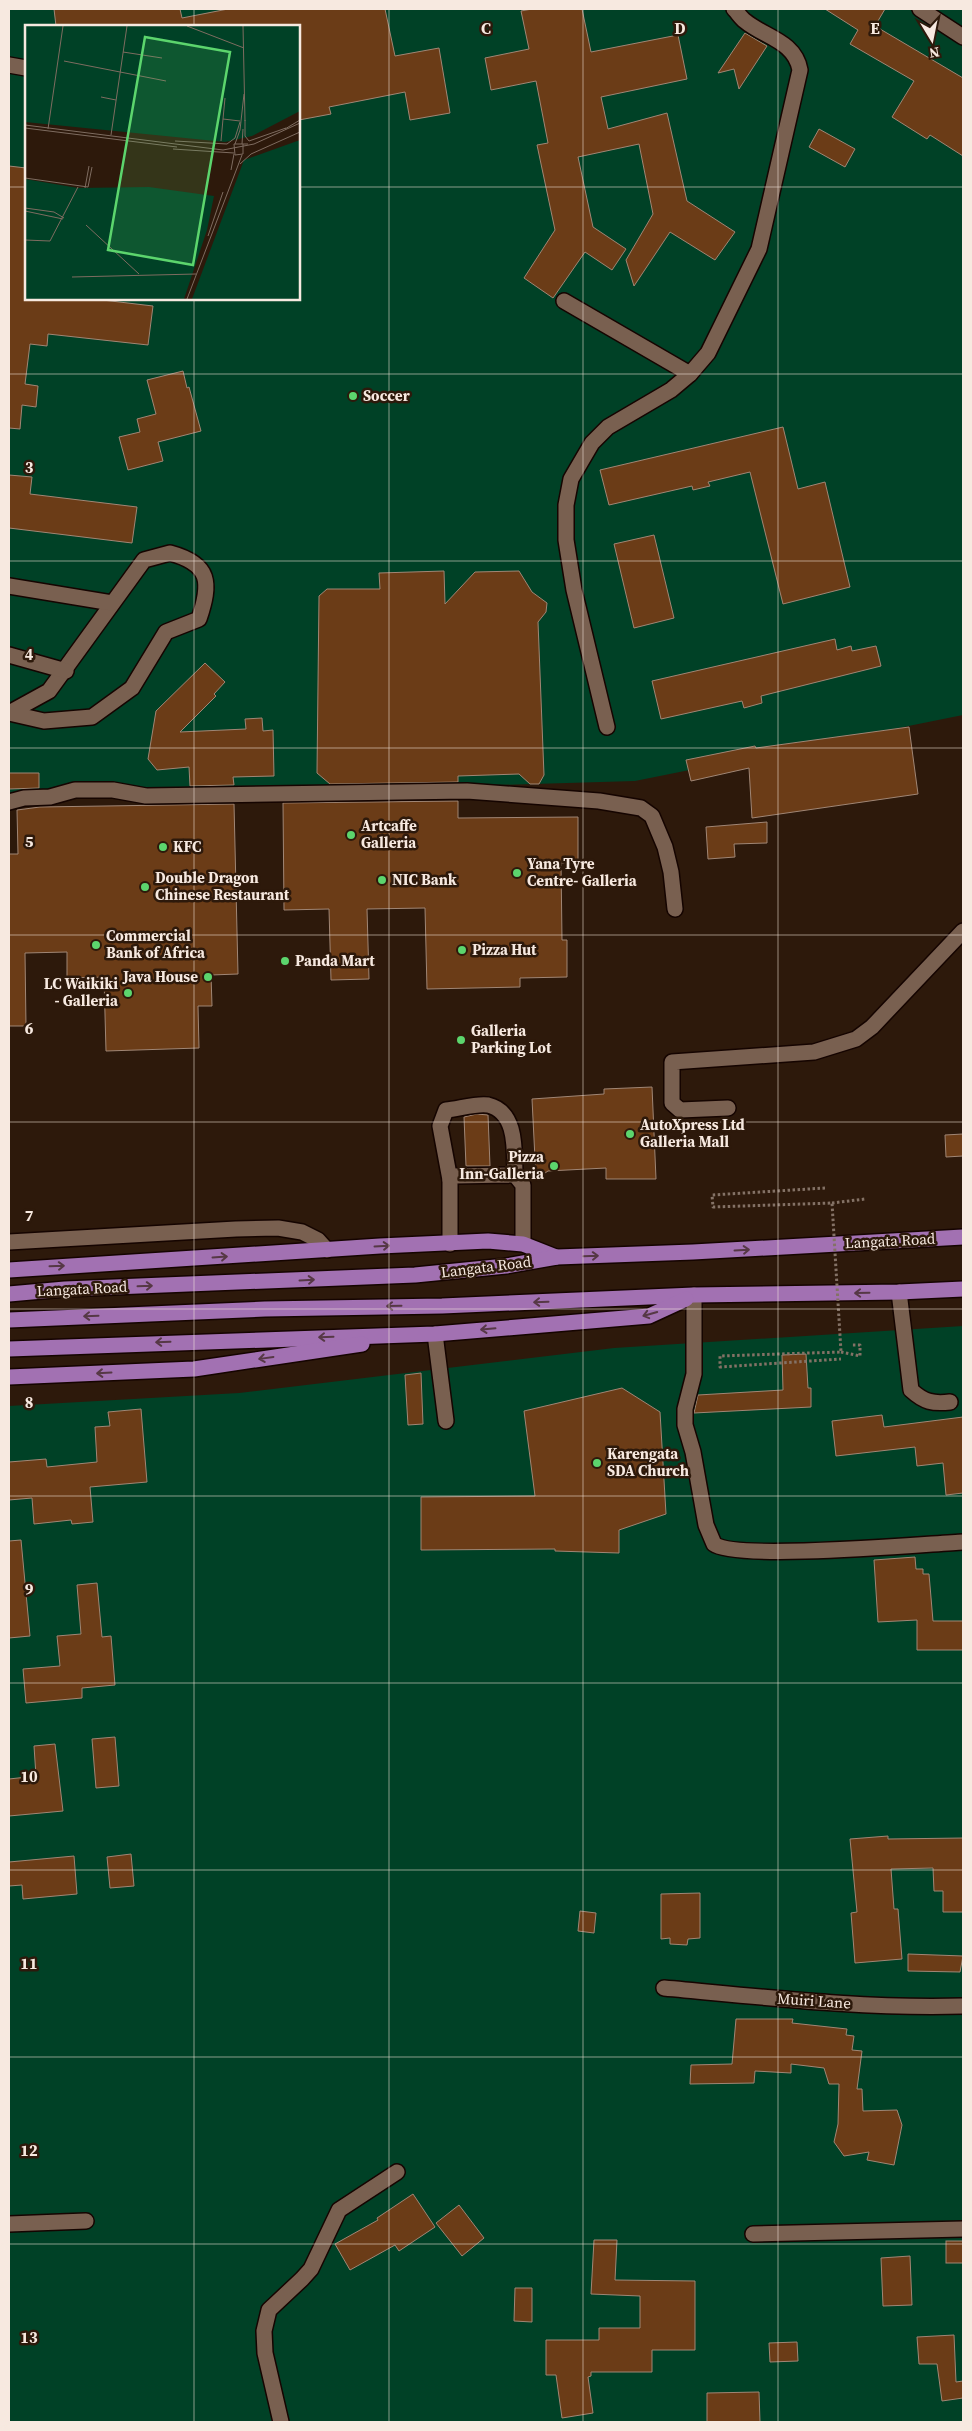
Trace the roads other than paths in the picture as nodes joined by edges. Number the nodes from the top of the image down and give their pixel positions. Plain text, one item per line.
1 (734, 9) edge
2 (920, 9) edge
3 (963, 37) edge
4 (9, 65) edge
5 (25, 68) edge
6 (564, 301) dead end
7 (690, 374) junction
8 (9, 586) edge
9 (112, 602) junction
10 (9, 655) edge
11 (66, 671) junction
12 (9, 713) edge
13 (607, 727) dead end
14 (9, 802) edge
15 (674, 909) dead end
16 (963, 931) edge
17 (728, 1108) dead end
18 (515, 1175) junction
19 (450, 1180) junction
20 (963, 1237) edge
21 (9, 1242) edge
22 (450, 1244) junction
23 (523, 1244) junction
24 (327, 1250) junction
25 (557, 1257) junction
26 (9, 1270) edge
27 (963, 1288) edge
28 (899, 1292) junction
29 (9, 1294) edge
30 (694, 1295) junction
31 (9, 1320) edge
32 (435, 1334) junction
33 (9, 1349) edge
34 (9, 1377) edge
35 (950, 1402) dead end
36 (446, 1420) dead end
37 (963, 1542) edge
38 (664, 1988) dead end
39 (963, 2006) edge
40 (396, 2172) dead end
41 (86, 2221) dead end
42 (9, 2224) edge
43 (963, 2229) edge
44 (753, 2234) dead end
45 (281, 2422) edge

1 - 7 street
2 - 3 street
4 - 5 street
6 - 7 street
7 - 13 street
8 - 9 street
9 - 11 street
9 - 12 street
10 - 11 street
11 - 12 street
14 - 15 street
16 - 17 street
18 - 19 street
18 - 19 street
18 - 23 street
19 - 22 street
25 -> 20 main road, Langata Road
21 - 24 street
22 - 23 main road
24 -> 22 main road
23 - 25 main road
26 -> 24 main road
29 -> 25 main road, Langata Road
27 - 28 main road, Langata Road
28 -> 30 main road, Langata Road
28 - 35 street
30 -> 31 main road, Langata Road
30 -> 32 main road
30 - 37 street
32 -> 33 main road
32 -> 34 main road
32 - 36 street
38 - 39 street, Muiri Lane
40 - 45 street
41 - 42 street
43 - 44 street

